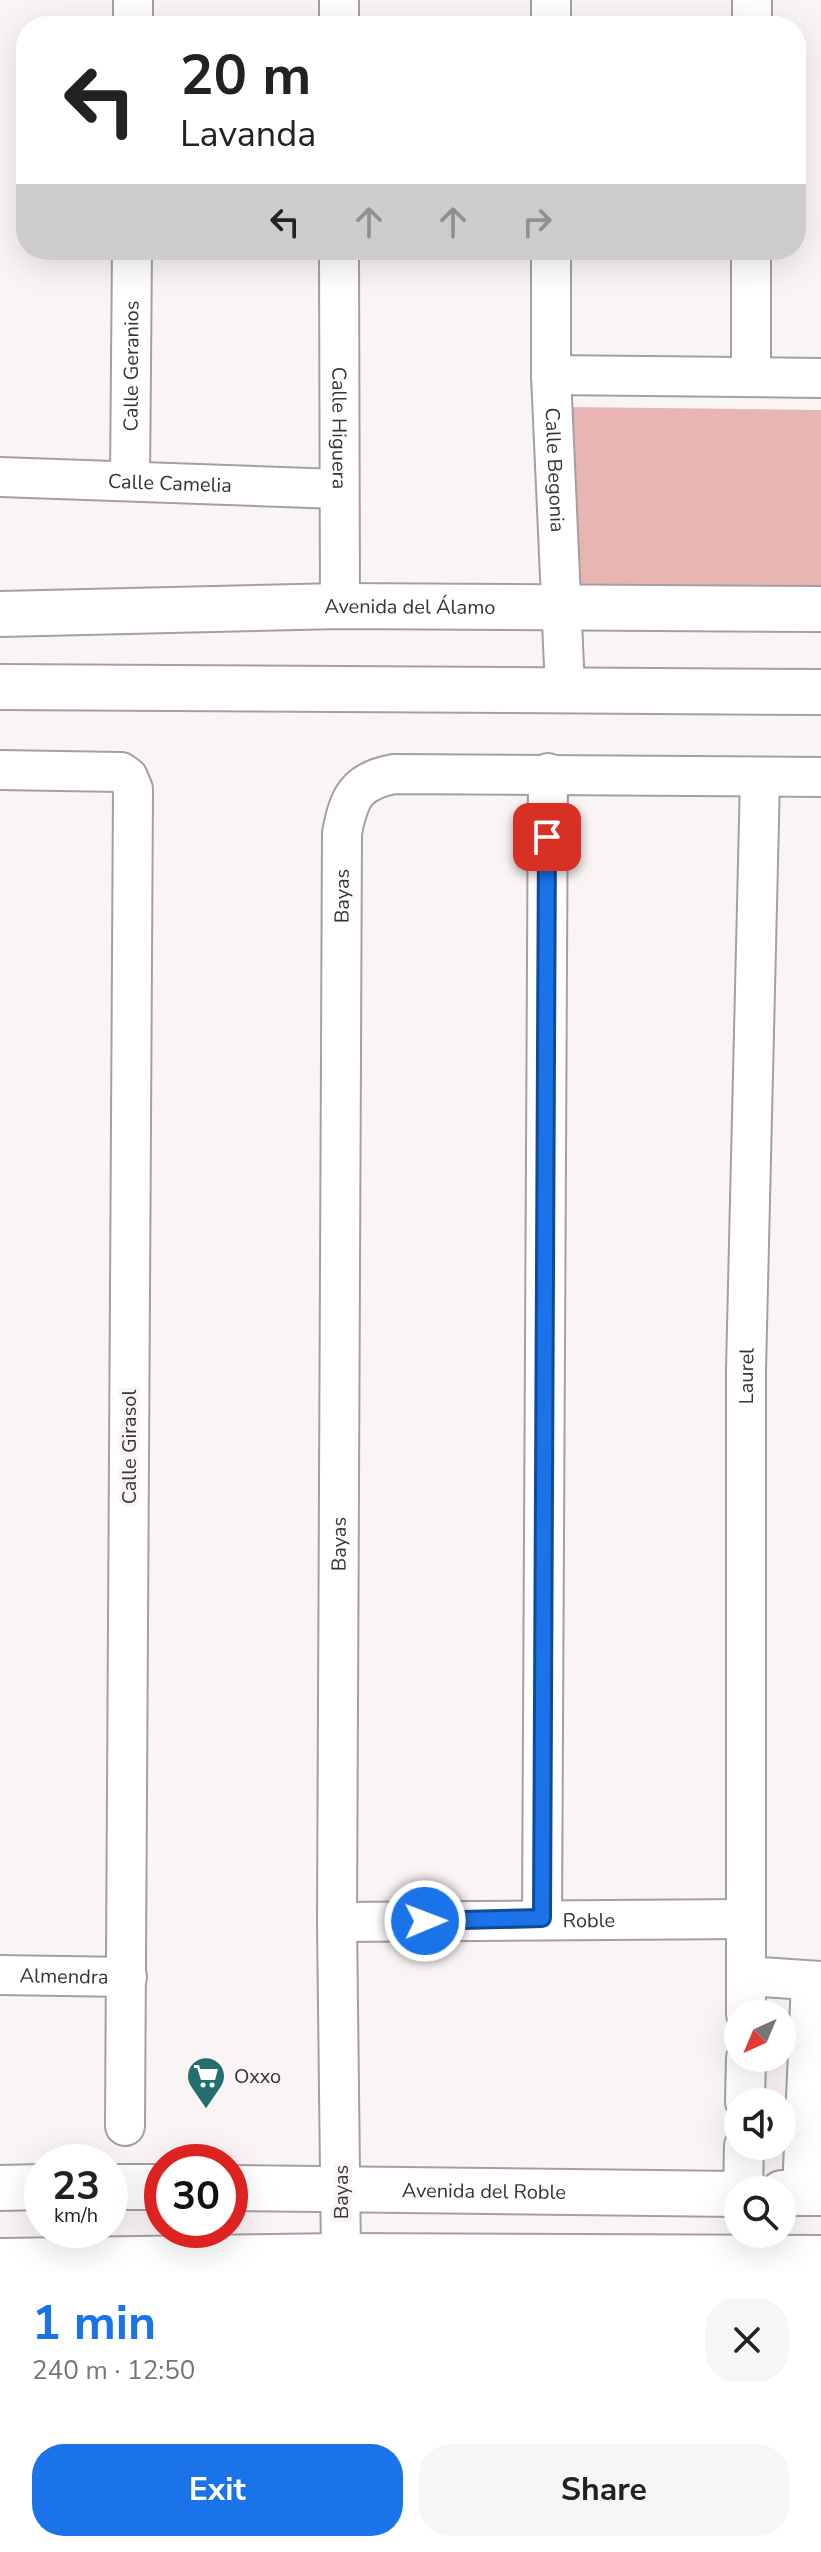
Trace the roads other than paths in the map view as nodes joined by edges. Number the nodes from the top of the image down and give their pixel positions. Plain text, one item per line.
1 (132, 260) edge
2 (339, 260) edge
3 (551, 260) edge
4 (751, 260) edge
5 (551, 375) junction
6 (751, 375) junction
7 (821, 378) edge
8 (0, 477) edge
9 (130, 480) junction
10 (338, 489) junction
11 (340, 606) junction
12 (561, 606) junction
13 (821, 609) edge
14 (0, 614) edge
15 (0, 687) edge
16 (565, 689) junction
17 (821, 692) edge
18 (0, 770) edge
19 (548, 773) junction
20 (821, 777) edge
21 (760, 778) junction
22 (542, 1918) junction
23 (744, 1919) junction
24 (337, 1922) junction
25 (0, 1975) edge
26 (747, 1976) junction
27 (127, 1977) junction
28 (816, 1981) edge
29 (746, 2000) edge
30 (125, 2126) dead end
31 (24, 2187) edge
32 (0, 2188) edge
33 (248, 2188) edge
34 (342, 2188) junction
35 (802, 2193) edge
36 (724, 2194) edge
37 (341, 2256) junction
38 (821, 2258) edge
39 (0, 2261) edge

1 - 9 street, Calle Geranios
2 - 10 street, Calle Higuera
3 - 5 street, Calle Begonia
4 - 6 street
5 - 6 street
5 - 12 street, Calle Begonia
6 - 7 street
8 - 9 street, Calle Camelia
9 - 10 street, Calle Camelia
10 - 11 street, Calle Higuera
11 - 12 street, Avenida del Álamo
11 - 14 street, Avenida del Álamo
12 - 13 street, Avenida del Álamo
12 - 16 street, Calle Begonia
15 - 16 street
16 - 17 street
18 - 27 street, Calle Girasol
19 - 21 street, Bayas
19 - 22 street
19 - 24 street, Bayas
20 - 21 street, Bayas
21 - 23 street, Laurel
22 - 23 street, Roble
22 - 24 street, Roble
23 - 26 street, Laurel
24 - 34 street, Bayas
25 - 27 street, Almendra
26 - 28 street
26 - 29 street, Laurel
27 - 30 street, Calle Girasol
28 - 35 street
31 - 32 street
33 - 34 street, Avenida del Roble
34 - 36 street, Avenida del Roble
34 - 37 street, Bayas
37 - 38 street
37 - 39 street

